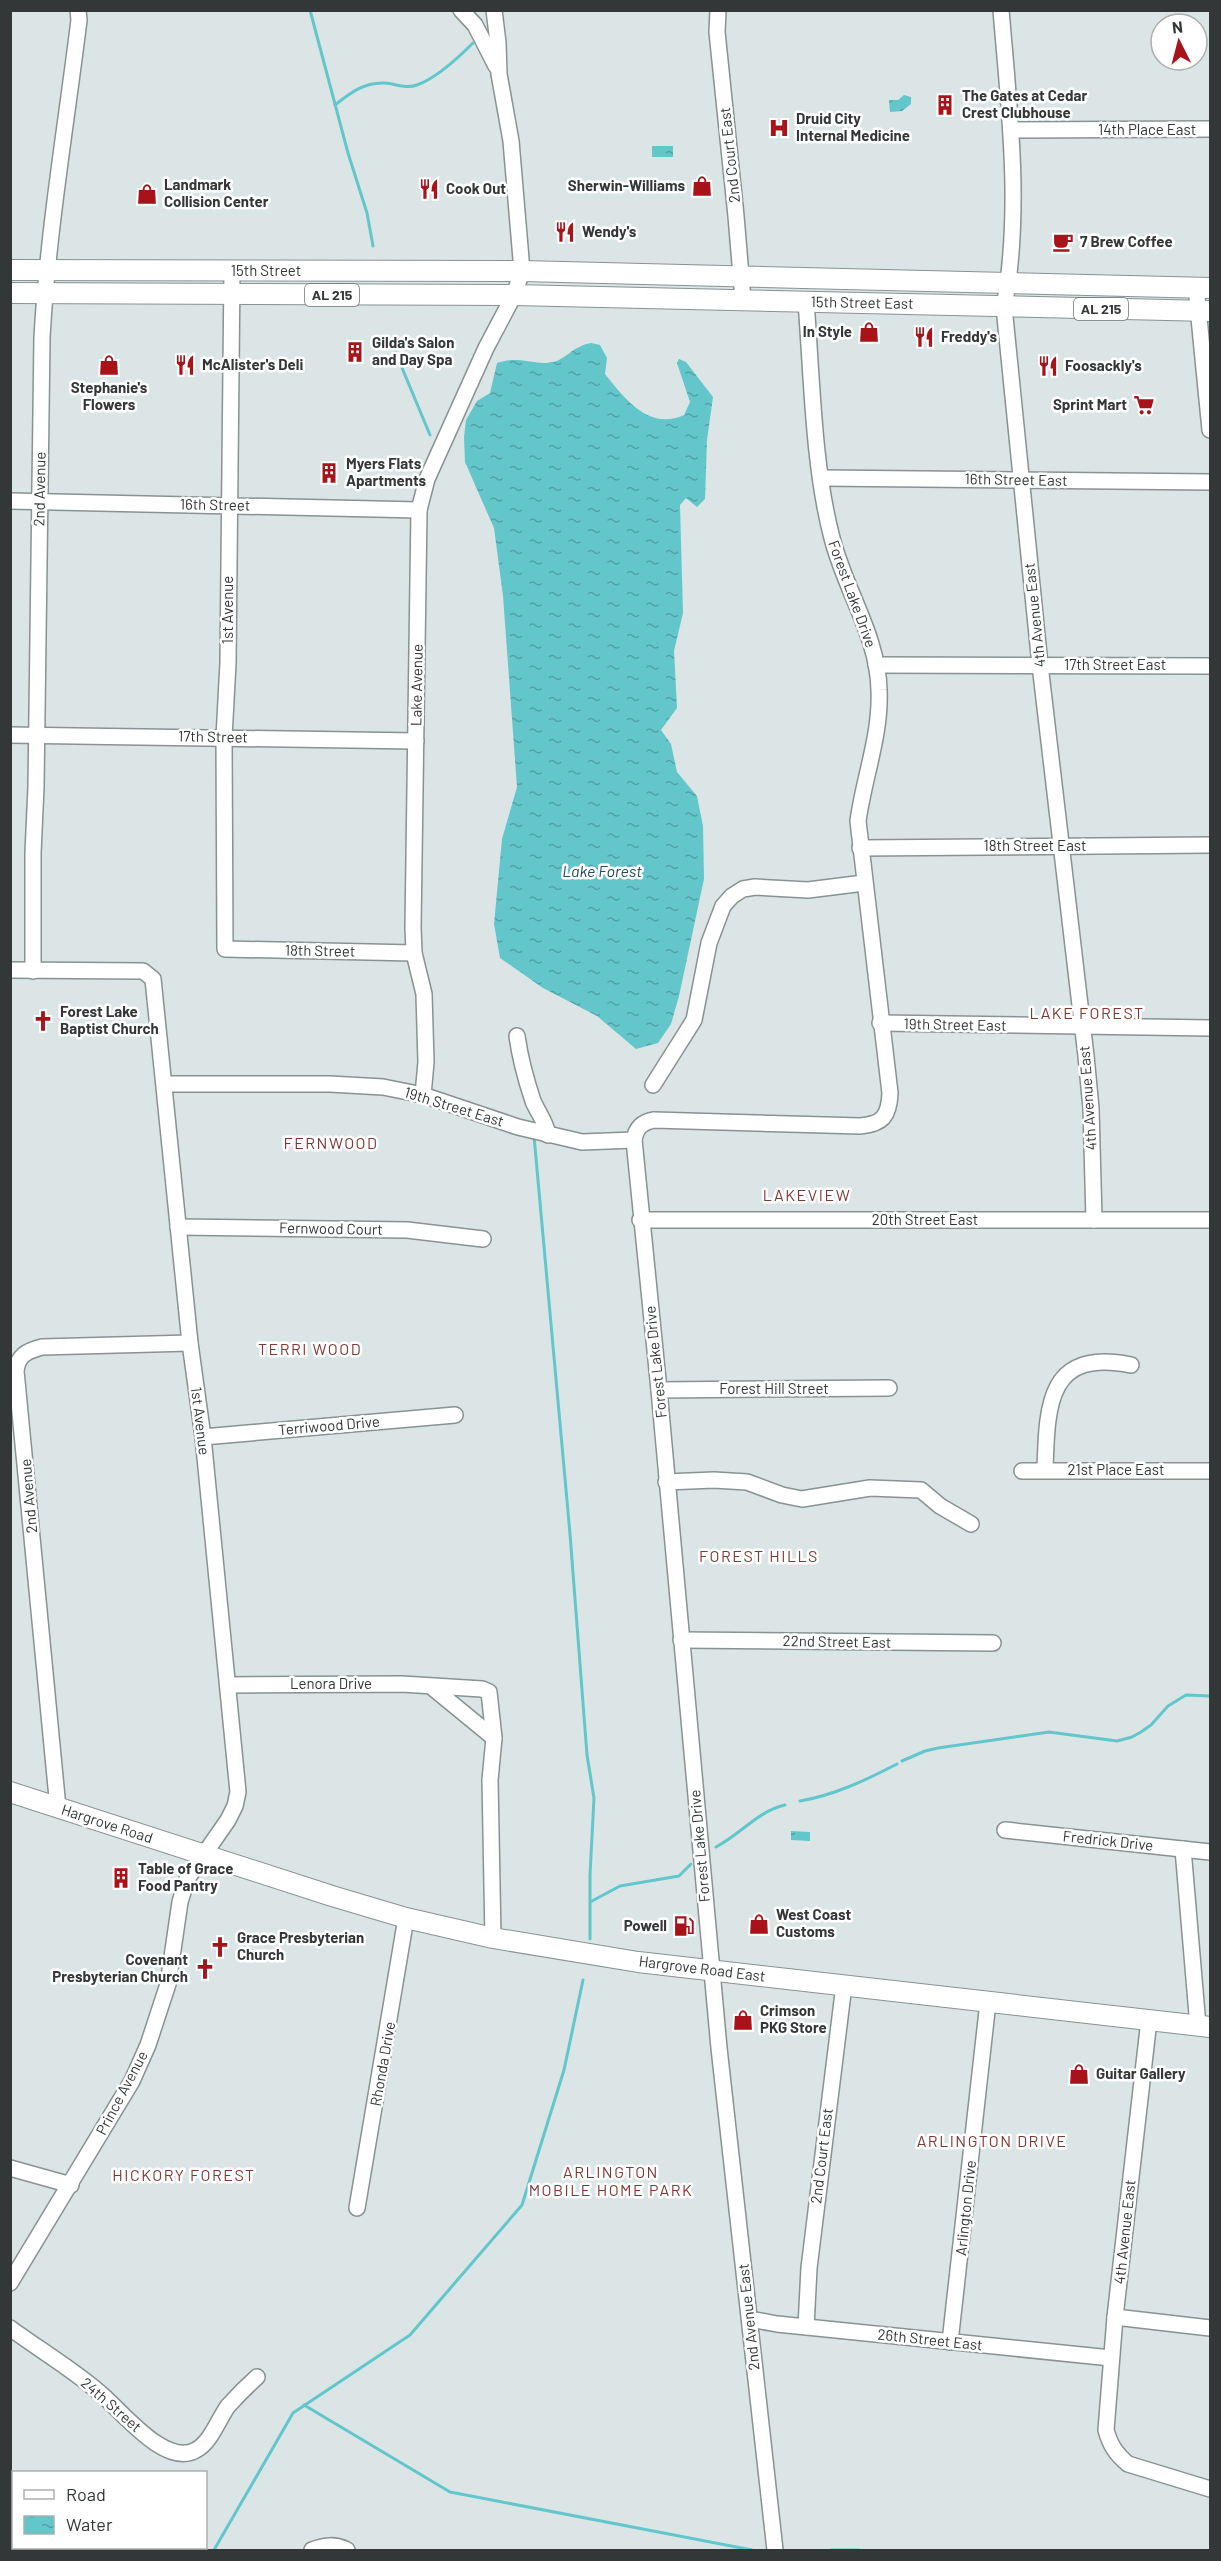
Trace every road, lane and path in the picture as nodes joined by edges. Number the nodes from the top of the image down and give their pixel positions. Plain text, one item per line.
1 (78, 10) edge
2 (461, 10) edge
3 (494, 10) edge
4 (504, 10) edge
5 (718, 10) edge
6 (1001, 10) edge
7 (498, 43) junction
8 (499, 74) junction
9 (1210, 129) edge
10 (1011, 130) junction
11 (10, 270) edge
12 (46, 270) junction
13 (232, 271) junction
14 (522, 271) junction
15 (741, 277) junction
16 (803, 278) junction
17 (1008, 283) junction
18 (1203, 288) edge
19 (10, 293) edge
20 (45, 294) junction
21 (231, 295) junction
22 (514, 295) junction
23 (743, 300) junction
24 (806, 302) junction
25 (1004, 307) junction
26 (1204, 311) edge
27 (1210, 430) edge
28 (821, 478) junction
29 (1021, 480) junction
30 (1210, 482) edge
31 (10, 501) edge
32 (40, 501) junction
33 (229, 506) junction
34 (419, 510) junction
35 (876, 665) junction
36 (1040, 665) junction
37 (1210, 666) edge
38 (10, 735) edge
39 (37, 736) junction
40 (224, 737) junction
41 (416, 741) junction
42 (1210, 845) edge
43 (1060, 846) junction
44 (860, 848) junction
45 (864, 883) junction
46 (225, 949) joint
47 (414, 953) junction
48 (10, 970) edge
49 (33, 970) junction
50 (880, 1023) junction
51 (1082, 1027) junction
52 (1210, 1028) edge
53 (517, 1036) dead end
54 (165, 1084) junction
55 (653, 1085) dead end
56 (423, 1095) junction
57 (548, 1135) junction
58 (634, 1140) junction
59 (640, 1220) junction
60 (1094, 1220) junction
61 (1210, 1220) edge
62 (178, 1227) junction
63 (483, 1239) dead end
64 (190, 1343) junction
65 (1131, 1365) dead end
66 (889, 1388) dead end
67 (659, 1390) junction
68 (455, 1415) dead end
69 (203, 1437) junction
70 (1045, 1470) junction
71 (1022, 1471) dead end
72 (1210, 1471) edge
73 (666, 1482) junction
74 (971, 1524) dead end
75 (681, 1640) junction
76 (993, 1643) dead end
77 (228, 1685) junction
78 (433, 1688) junction
79 (494, 1738) junction
80 (10, 1792) edge
81 (58, 1808) junction
82 (1005, 1830) dead end
83 (1184, 1849) junction
84 (1210, 1852) edge
85 (204, 1855) junction
86 (406, 1918) junction
87 (493, 1938) junction
88 (712, 1970) junction
89 (844, 1985) junction
90 (988, 2002) junction
91 (1149, 2020) junction
92 (1204, 2027) edge
93 (723, 2083) joint
94 (10, 2168) edge
95 (71, 2185) junction
96 (357, 2208) dead end
97 (10, 2283) edge
98 (1115, 2318) junction
99 (750, 2319) junction
100 (806, 2327) junction
101 (10, 2328) edge
102 (1210, 2328) edge
103 (950, 2342) junction
104 (1111, 2358) junction
105 (257, 2377) dead end
106 (1210, 2489) edge
107 (775, 2545) edge
108 (312, 2550) edge
109 (347, 2550) edge

1 - 12 street, 2nd Avenue
2 - 8 street
3 - 7 street
4 - 7 street
5 - 15 street, 2nd Court East
6 - 10 street, 4th Avenue East
7 - 8 street
8 - 14 street
9 - 10 street, 14th Place East
10 - 17 street, 4th Avenue East
11 - 12 main road, 15th Street / AL 215
12 - 13 main road, 15th Street / AL 215
12 - 20 street, 2nd Avenue
13 - 14 main road, 15th Street / AL 215
13 - 21 street, 1st Avenue
14 - 15 main road, 15th Street East / AL 215
14 - 22 street, Lake Avenue
15 - 16 main road, 15th Street East / AL 215
15 - 23 street, 2nd Court East
16 - 17 main road, 15th Street East / AL 215
16 - 24 main road
17 - 18 main road, 15th Street East / AL 215
17 - 25 street, 4th Avenue East
18 - 26 street
19 - 20 main road, 15th Street / AL 215
20 - 21 main road, 15th Street / AL 215
20 - 32 street, 2nd Avenue
21 - 22 main road, 15th Street / AL 215
21 - 33 street, 1st Avenue
22 - 23 main road, 15th Street East / AL 215
22 - 34 street, Lake Avenue
23 - 24 main road, 15th Street East / AL 215
24 - 25 main road, 15th Street East / AL 215
24 - 28 street, Forest Lake Drive
25 - 26 main road, 15th Street East / AL 215
25 - 29 street, 4th Avenue East
26 - 27 street
28 - 29 street, 16th Street East
28 - 35 street, Forest Lake Drive
29 - 30 street, 16th Street East
29 - 36 street, 4th Avenue East
31 - 32 street, 16th Street
32 - 33 street, 16th Street
32 - 39 street, 2nd Avenue
33 - 34 street, 16th Street
33 - 40 street, 1st Avenue
34 - 41 street, Lake Avenue
35 - 36 street, 17th Street East
35 - 44 street, Forest Lake Drive
36 - 37 street, 17th Street East
36 - 43 street, 4th Avenue East
38 - 39 street, 17th Street
39 - 40 street, 17th Street
39 - 49 street, 2nd Avenue
40 - 41 street, 17th Street
40 - 46 street, 1st Avenue
41 - 47 street, Lake Avenue
42 - 43 street, 18th Street East
43 - 44 street, 18th Street East
43 - 51 street, 4th Avenue East
44 - 45 street, Forest Lake Drive
45 - 50 street, Forest Lake Drive
45 - 55 street
46 - 47 street, 18th Street
47 - 56 street, Lake Avenue
48 - 49 street
49 - 54 street, 1st Avenue
50 - 51 street, 19th Street East
50 - 58 street, Forest Lake Drive
51 - 52 street, 19th Street East
51 - 60 street, 4th Avenue East
53 - 57 street
54 - 56 street, 19th Street East
54 - 62 street, 1st Avenue
56 - 57 street, 19th Street East
57 - 58 street, 19th Street East
58 - 59 street, Forest Lake Drive
59 - 60 street, 20th Street East
59 - 67 street, Forest Lake Drive
60 - 61 street, 20th Street East
62 - 63 street, Fernwood Court
62 - 64 street, 1st Avenue
64 - 69 street, 1st Avenue
64 - 81 street, 2nd Avenue
65 - 70 street
66 - 67 street, Forest Hill Street
67 - 73 street, Forest Lake Drive
68 - 69 street, Terriwood Drive
69 - 77 street, 1st Avenue
70 - 71 street, 21st Place East
70 - 72 street, 21st Place East
73 - 74 street
73 - 75 street, Forest Lake Drive
75 - 76 street, 22nd Street East
75 - 88 street, Forest Lake Drive
77 - 78 street, Lenora Drive
77 - 85 street, 1st Avenue
78 - 79 street
78 - 79 street, Lenora Drive
79 - 87 street, Lenora Drive
80 - 81 main road, Hargrove Road
81 - 85 main road, Hargrove Road
82 - 83 street, Fredrick Drive
83 - 84 street, Fredrick Drive
83 - 92 street
85 - 86 main road, Hargrove Road East
85 - 95 street, Prince Avenue
86 - 87 main road, Hargrove Road East
86 - 96 street, Rhonda Drive
87 - 88 main road, Hargrove Road East
88 - 89 main road, Hargrove Road East
88 - 93 street, Forest Lake Drive
89 - 90 main road, Hargrove Road East
89 - 100 street, 2nd Court East
90 - 91 main road, Hargrove Road East
90 - 103 street, Arlington Drive
91 - 92 main road, Hargrove Road East
91 - 98 street, 4th Avenue East
93 - 99 street, 2nd Avenue East
94 - 95 street
95 - 97 street, Prince Avenue
98 - 102 street
98 - 104 street, 4th Avenue East
99 - 100 street, 26th Street East
99 - 107 street, 2nd Avenue East
100 - 103 street, 26th Street East
101 - 105 street, 24th Street
103 - 104 street, 26th Street East
104 - 106 street, 4th Avenue East
108 - 109 street

